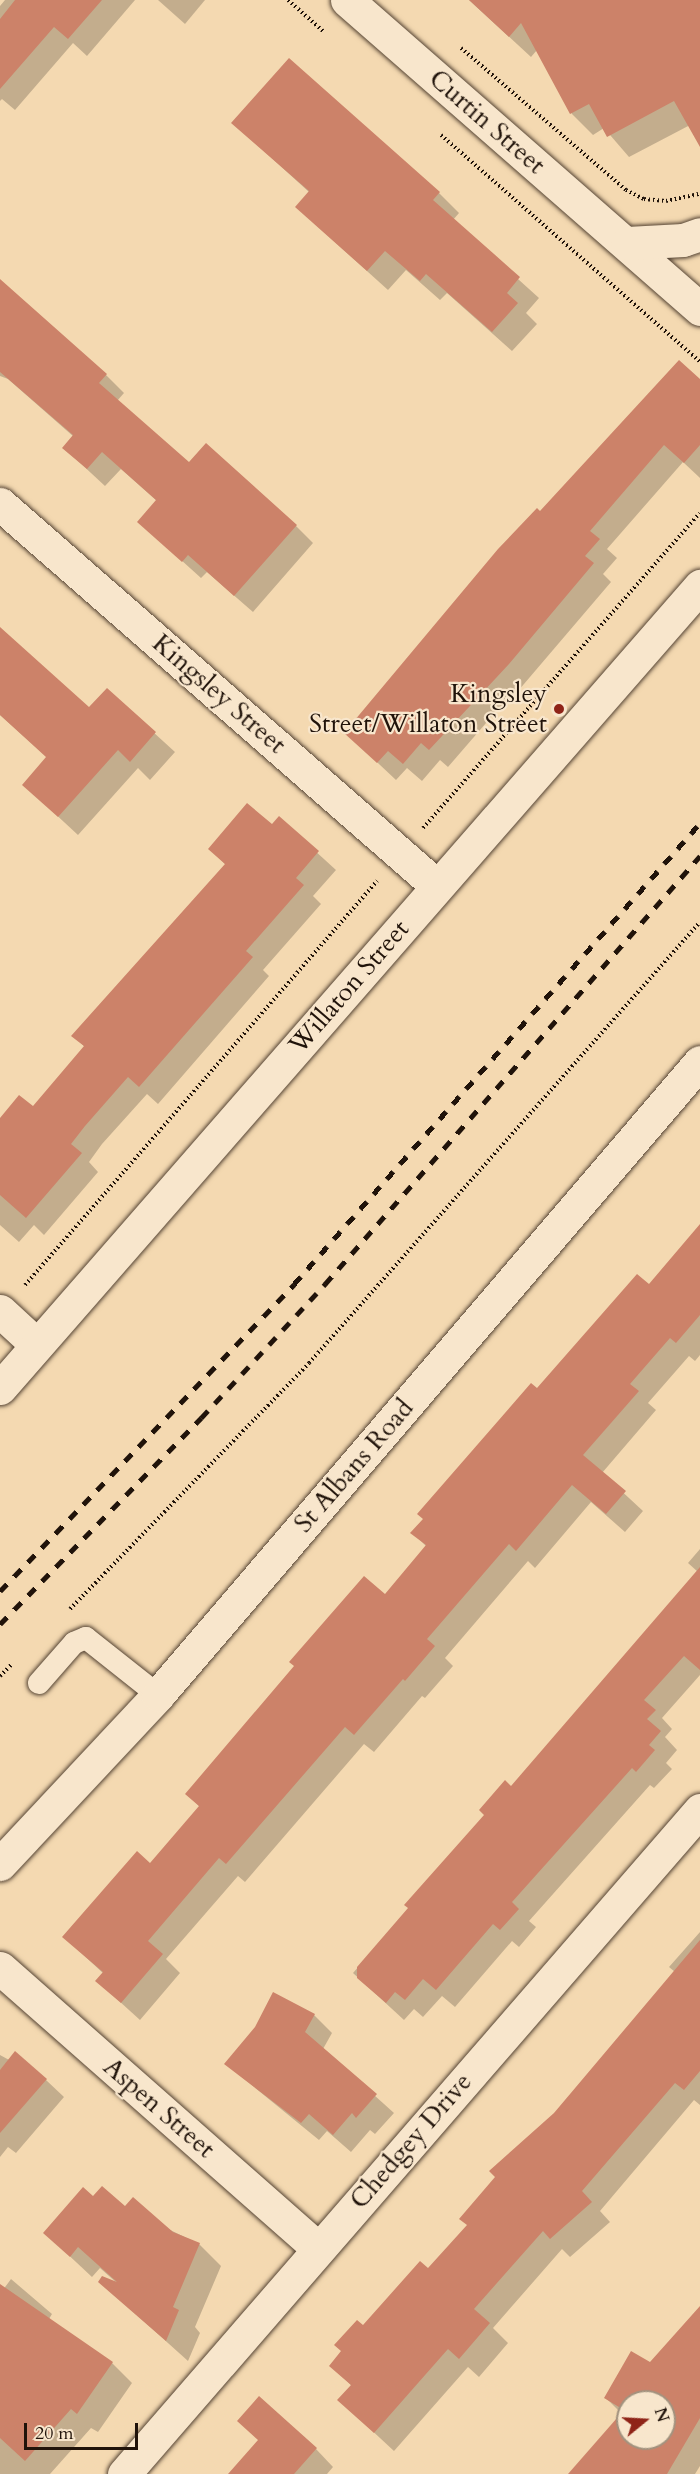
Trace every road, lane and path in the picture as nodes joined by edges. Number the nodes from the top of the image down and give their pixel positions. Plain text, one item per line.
1 (288, 0) edge
2 (346, 0) edge
3 (333, 39) dead end
4 (459, 46) dead end
5 (431, 126) dead end
6 (700, 194) edge
7 (700, 234) edge
8 (627, 243) junction
9 (700, 309) edge
10 (700, 362) edge
11 (0, 504) edge
12 (700, 513) edge
13 (700, 586) edge
14 (400, 852) junction
15 (437, 886) junction
16 (700, 922) edge
17 (700, 1062) edge
18 (1, 1312) edge
19 (37, 1345) junction
20 (0, 1388) edge
21 (62, 1617) dead end
22 (18, 1658) dead end
23 (0, 1676) edge
24 (39, 1683) dead end
25 (158, 1695) junction
26 (700, 1810) edge
27 (0, 1864) edge
28 (0, 1968) edge
29 (318, 2248) junction
30 (124, 2474) edge

1 - 3 path
2 - 8 street, Curtin Street
4 - 6 path
5 - 10 path
7 - 8 street
8 - 9 street, Curtin Street
11 - 14 street, Kingsley Street
12 - 14 path
13 - 15 street, Willaton Street
14 - 15 street, Kingsley Street
14 - 18 path
15 - 19 street, Willaton Street
16 - 21 path
17 - 25 street, St Albans Road
18 - 19 street
19 - 20 street, Willaton Street
22 - 23 path
24 - 25 lane
25 - 27 street, St Albans Road
26 - 29 street, Chedgey Drive
28 - 29 street, Aspen Street
29 - 30 street, Chedgey Drive

